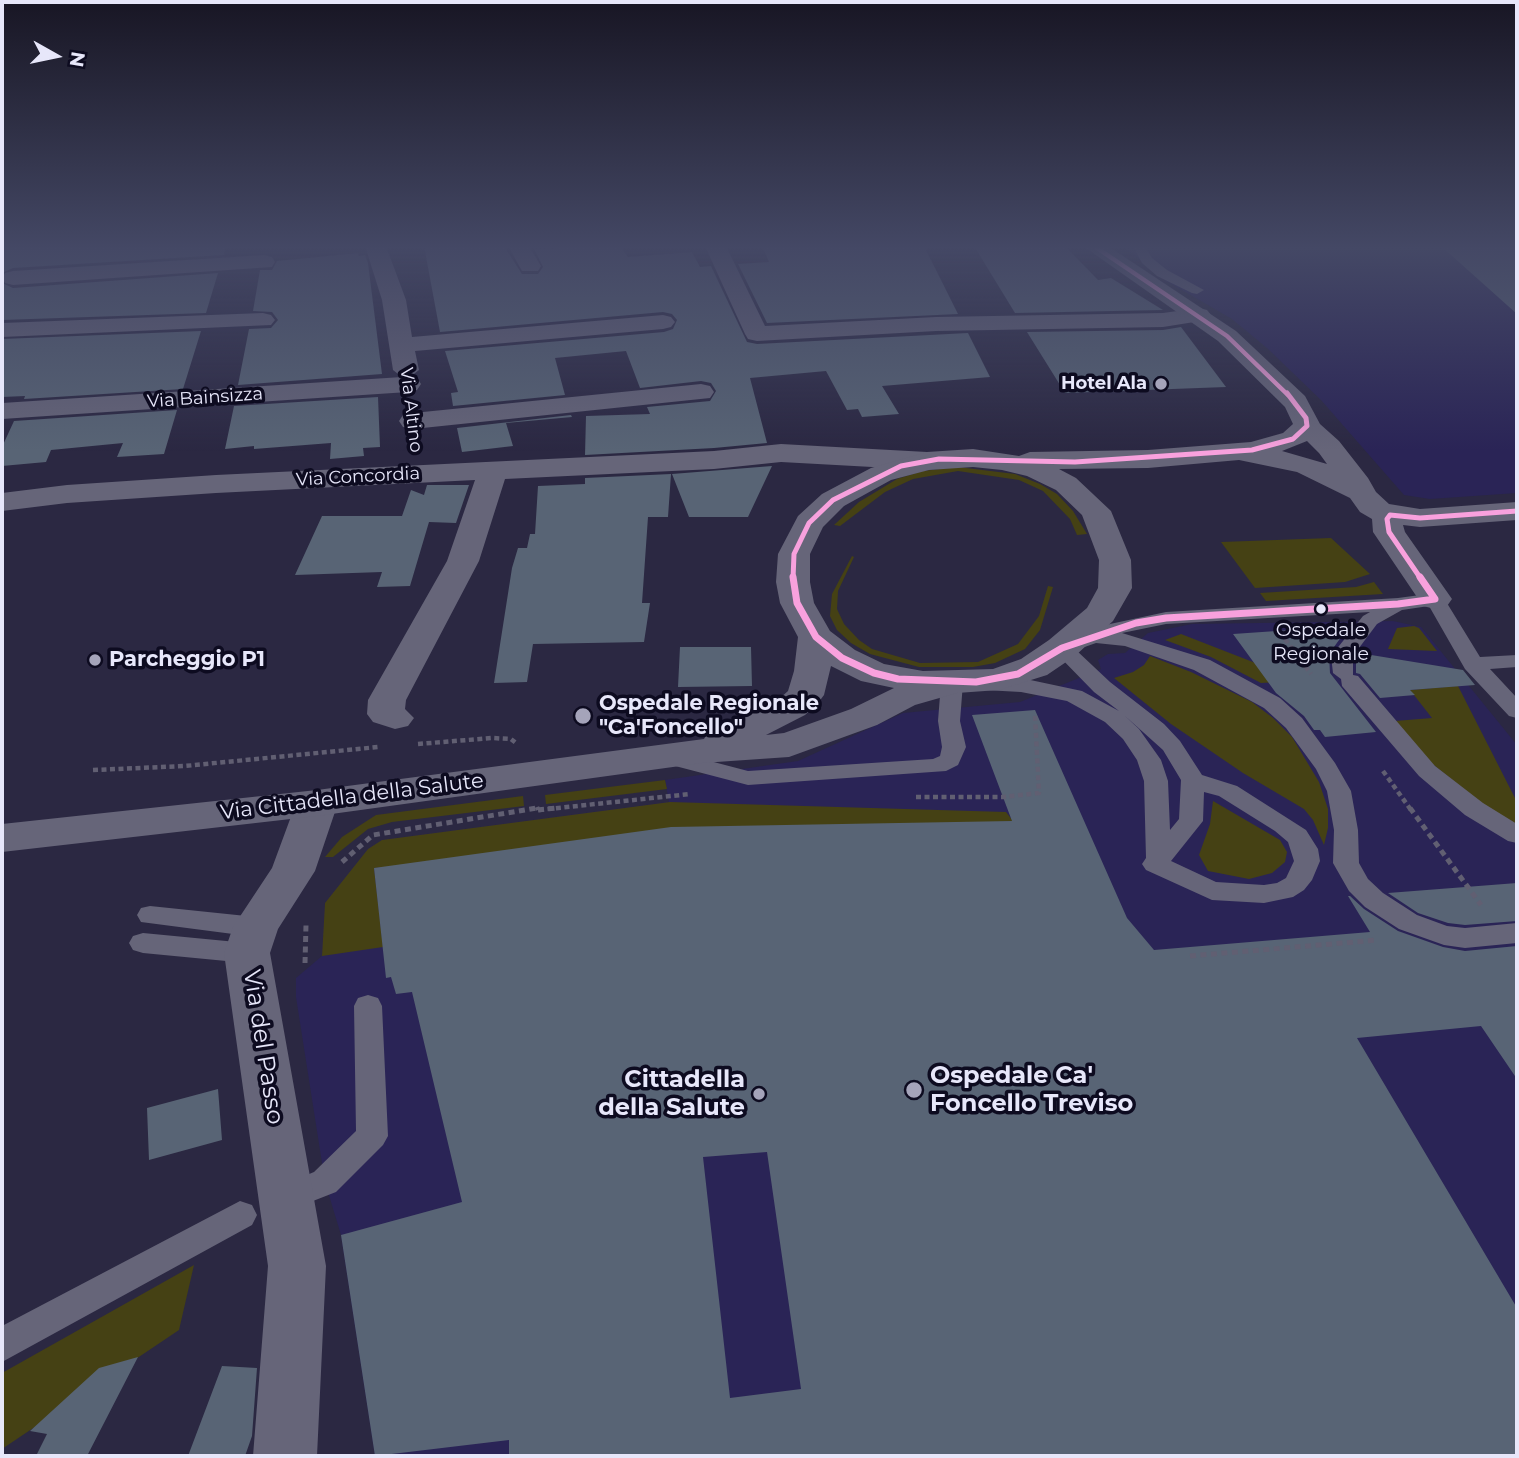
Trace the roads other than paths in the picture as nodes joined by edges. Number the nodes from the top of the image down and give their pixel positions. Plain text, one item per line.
1 (396, 314) edge
2 (747, 314) edge
3 (1199, 315) joint
4 (263, 320) dead end
5 (663, 322) dead end
6 (2, 330) edge
7 (402, 345) junction
8 (408, 384) junction
9 (701, 392) dead end
10 (2, 411) edge
11 (413, 421) junction
12 (1300, 433) junction
13 (1227, 453) junction
14 (1141, 459) junction
15 (714, 460) junction
16 (927, 461) junction
17 (1003, 461) junction
18 (493, 471) junction
19 (419, 474) junction
20 (1361, 493) junction
21 (834, 500) junction
22 (2, 502) edge
23 (1096, 511) junction
24 (1517, 511) edge
25 (1391, 515) junction
26 (1435, 599) junction
27 (1398, 604) junction
28 (816, 638) junction
29 (1075, 643) junction
30 (1517, 661) edge
31 (1473, 664) junction
32 (964, 682) junction
33 (1517, 711) edge
34 (396, 718) dead end
35 (683, 754) junction
36 (1193, 780) junction
37 (317, 803) junction
38 (1517, 835) edge
39 (2, 838) edge
40 (1158, 857) junction
41 (150, 915) dead end
42 (1517, 933) edge
43 (252, 940) junction
44 (143, 943) dead end
45 (368, 1006) dead end
46 (313, 1187) dead end
47 (240, 1215) dead end
48 (2, 1345) edge
49 (285, 1456) edge

1 - 7 street, Via Altino
2 - 3 street
3 - 12 street
4 - 6 street
5 - 7 street, Via Altino
7 - 8 street, Via Altino
8 - 10 street, Via Bainsizza
8 - 11 street, Via Altino
9 - 11 street
11 - 19 street, Via Altino
12 - 13 street
12 - 20 street
13 - 14 street
13 - 20 street
14 - 17 street
14 - 23 street
15 - 16 street, Via Concordia
15 - 18 street, Via Concordia
15 - 21 street, Via Concordia
16 - 17 street
16 - 21 street
17 - 23 street
18 - 19 street, Via Concordia
18 - 34 street
19 - 22 street, Via Concordia
20 - 25 street
21 - 28 street
23 - 29 street
24 - 25 street
25 - 26 street
26 - 27 lane
26 - 31 lane
27 - 29 lane
27 - 38 lane
28 - 32 street
28 - 35 street, Via Cittadella della Salute
29 - 32 street
29 - 36 lane
29 - 42 lane
30 - 31 lane
31 - 33 lane
32 - 35 street, Via Cittadella della Salute
32 - 35 lane
32 - 40 lane
35 - 37 street, Via Cittadella della Salute
36 - 40 lane
36 - 40 lane
37 - 39 street, Via Cittadella della Salute
37 - 43 street
41 - 43 lane
43 - 44 lane
43 - 49 street, Via del Passo
45 - 46 lane
47 - 48 lane

